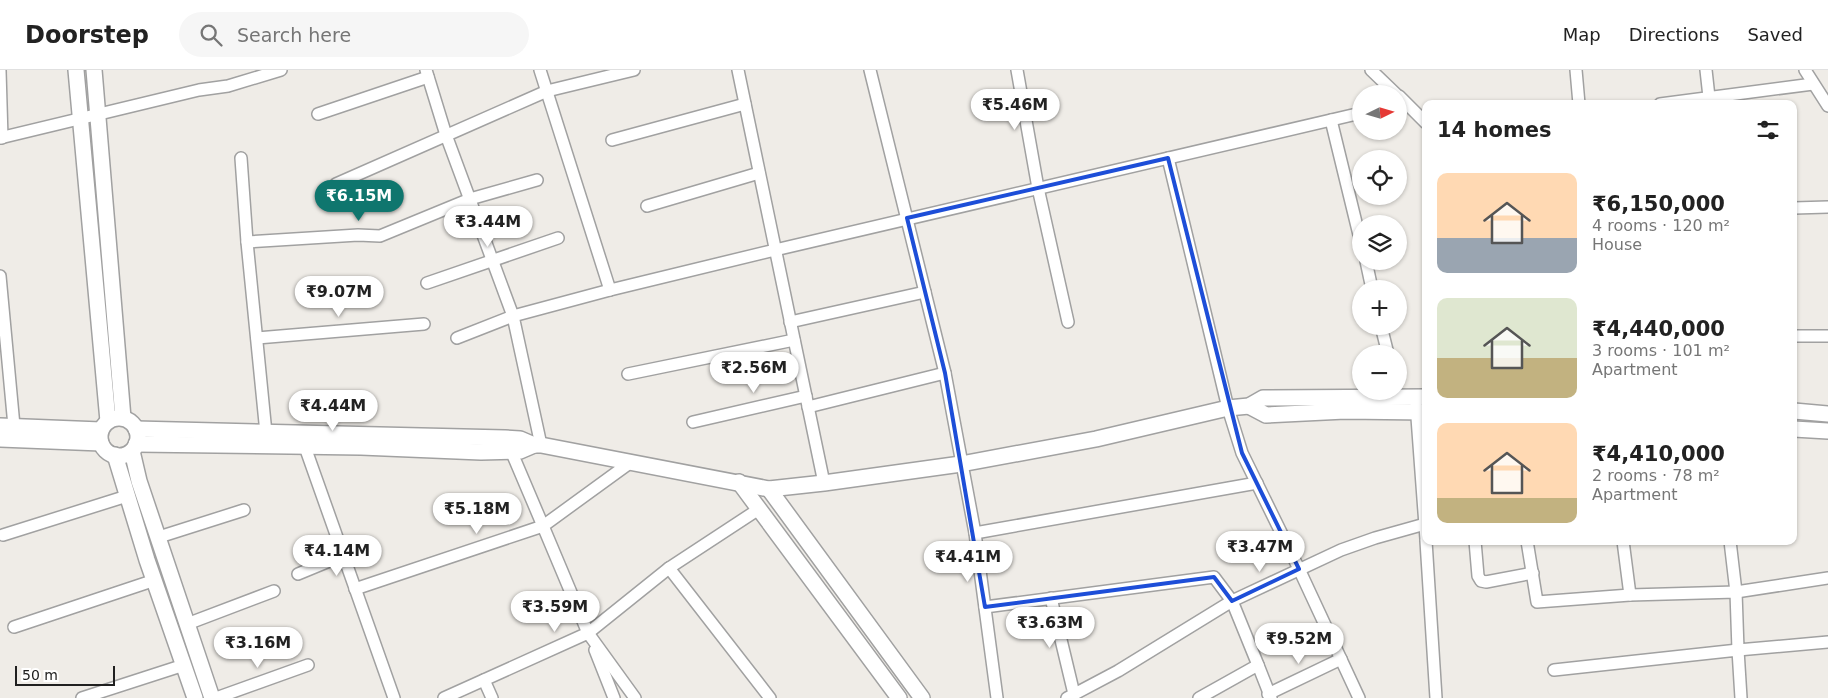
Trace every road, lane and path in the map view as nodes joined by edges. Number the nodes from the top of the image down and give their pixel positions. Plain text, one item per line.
1 (76, 70) edge
2 (94, 70) edge
3 (281, 70) edge
4 (540, 70) edge
5 (634, 70) edge
6 (738, 70) edge
7 (870, 70) edge
8 (1017, 70) edge
9 (1372, 70) edge
10 (1576, 70) edge
11 (1706, 70) edge
12 (1805, 70) edge
13 (0, 71) edge
14 (427, 74) edge
15 (1813, 84) junction
16 (1387, 85) edge
17 (547, 91) junction
18 (1709, 98) junction
19 (1579, 100) edge
20 (1693, 100) edge
21 (745, 104) junction
22 (1828, 106) edge
23 (1408, 107) edge
24 (318, 114) dead end
25 (97, 115) junction
26 (1352, 115) edge
27 (80, 119) junction
28 (1422, 119) edge
29 (1332, 120) junction
30 (446, 135) junction
31 (1, 138) edge
32 (612, 140) dead end
33 (241, 158) dead end
34 (1168, 158) junction
35 (759, 173) junction
36 (537, 180) dead end
37 (336, 184) dead end
38 (1038, 188) junction
39 (470, 199) junction
40 (647, 206) dead end
41 (1828, 207) edge
42 (1797, 208) edge
43 (1354, 215) edge
44 (907, 218) junction
45 (558, 238) dead end
46 (247, 242) junction
47 (775, 250) junction
48 (492, 260) junction
49 (0, 276) edge
50 (427, 283) dead end
51 (610, 290) junction
52 (925, 292) junction
53 (2, 312) edge
54 (513, 316) junction
55 (790, 322) junction
56 (1068, 322) dead end
57 (424, 324) dead end
58 (1797, 336) edge
59 (1828, 336) edge
60 (257, 338) junction
61 (457, 338) dead end
62 (794, 340) junction
63 (946, 373) junction
64 (628, 374) dead end
65 (1352, 396) edge
66 (1407, 399) edge
67 (807, 401) junction
68 (1421, 405) edge
69 (1249, 406) junction
70 (1228, 408) junction
71 (1797, 411) edge
72 (1828, 414) edge
73 (693, 422) dead end
74 (7, 426) edge
75 (108, 428) junction
76 (1797, 429) edge
77 (1828, 431) edge
78 (266, 433) junction
79 (1422, 435) edge
80 (0, 439) edge
81 (135, 441) junction
82 (508, 444) junction
83 (538, 445) junction
84 (306, 447) junction
85 (115, 455) junction
86 (631, 462) junction
87 (961, 464) junction
88 (739, 482) junction
89 (824, 483) junction
90 (1257, 483) junction
91 (769, 489) junction
92 (128, 496) junction
93 (759, 509) junction
94 (244, 510) dead end
95 (1422, 525) edge
96 (543, 526) junction
97 (976, 533) junction
98 (3, 536) dead end
99 (159, 537) junction
100 (1426, 545) edge
101 (1475, 545) edge
102 (1528, 545) edge
103 (1624, 545) edge
104 (1730, 545) edge
105 (344, 555) junction
106 (669, 568) junction
107 (1300, 569) junction
108 (1533, 573) junction
109 (298, 574) dead end
110 (1828, 578) edge
111 (155, 580) junction
112 (356, 589) junction
113 (274, 590) dead end
114 (1736, 592) junction
115 (1630, 595) junction
116 (1051, 598) junction
117 (1232, 601) junction
118 (985, 607) junction
119 (188, 624) junction
120 (14, 627) dead end
121 (588, 632) junction
122 (1828, 642) edge
123 (1738, 650) junction
124 (1341, 660) junction
125 (184, 665) junction
126 (308, 665) dead end
127 (1258, 665) junction
128 (1554, 670) dead end
129 (484, 680) junction
130 (1070, 696) edge
131 (1270, 696) edge
132 (82, 698) edge
133 (195, 698) edge
134 (212, 698) edge
135 (216, 698) edge
136 (394, 698) edge
137 (444, 698) edge
138 (492, 698) edge
139 (614, 698) edge
140 (635, 698) edge
141 (770, 698) edge
142 (900, 698) edge
143 (922, 698) edge
144 (997, 698) edge
145 (1199, 698) edge
146 (1360, 698) edge
147 (1436, 698) edge
148 (1741, 698) edge

1 - 27 street
2 - 25 street
3 - 25 street
4 - 17 street
5 - 17 street
6 - 21 street
7 - 44 street
8 - 38 street
9 - 16 street
10 - 19 street
11 - 18 street
12 - 15 street
13 - 31 street
14 - 24 street
14 - 30 street
15 - 18 street
15 - 22 street
17 - 30 street
17 - 51 street
18 - 20 street
21 - 32 street
21 - 35 street
23 - 28 street
25 - 27 street
25 - 75 street
26 - 29 street
27 - 31 street
27 - 75 street
29 - 34 street
29 - 43 street
30 - 37 street
30 - 39 street
33 - 46 street
34 - 38 street
34 - 70 street
35 - 40 street
35 - 47 street
36 - 39 street
38 - 44 street
38 - 56 street
39 - 46 street
39 - 48 street
41 - 42 street
44 - 47 street
44 - 52 street
45 - 48 street
46 - 60 street
47 - 51 street
47 - 55 street
48 - 50 street
48 - 54 street
49 - 53 street
51 - 54 street
52 - 55 street
52 - 63 street
53 - 74 street
54 - 61 street
54 - 83 street
55 - 62 street
57 - 60 street
58 - 59 street
60 - 78 street
62 - 64 street
62 - 67 street
63 - 67 street
63 - 87 street
65 - 69 street
66 - 68 street
67 - 73 street
67 - 89 street
68 - 69 street
68 - 79 street
69 - 70 street
70 - 87 street
70 - 90 street
71 - 72 street
74 - 75 street
75 - 80 street
75 - 81 street
75 - 85 street
76 - 77 street
78 - 81 street
78 - 82 street
81 - 84 street
81 - 85 street
81 - 99 street
82 - 83 street
82 - 84 street
82 - 96 street
83 - 86 street
84 - 105 street
85 - 92 street
86 - 88 street
86 - 96 street
87 - 89 street
87 - 97 street
88 - 91 street
88 - 93 street
89 - 91 street
90 - 97 street
90 - 107 street
91 - 143 street
92 - 98 street
92 - 111 street
93 - 106 street
93 - 142 street
94 - 99 street
95 - 107 street
96 - 112 street
96 - 121 street
97 - 118 street
99 - 119 street
100 - 147 street
101 - 108 street
102 - 108 street
103 - 115 street
104 - 114 street
105 - 109 street
105 - 112 street
106 - 121 street
106 - 141 street
107 - 117 street
107 - 124 street
108 - 115 street
110 - 114 street
111 - 120 street
111 - 125 street
112 - 136 street
113 - 119 street
114 - 115 street
114 - 123 street
116 - 117 street
116 - 118 street
116 - 130 street
117 - 127 street
117 - 130 street
118 - 144 street
119 - 134 street
121 - 129 street
121 - 139 street
121 - 140 street
122 - 123 street
123 - 128 street
123 - 148 street
124 - 131 street
124 - 146 street
125 - 132 street
125 - 133 street
126 - 135 street
127 - 131 street
127 - 145 street
129 - 137 street
129 - 138 street

